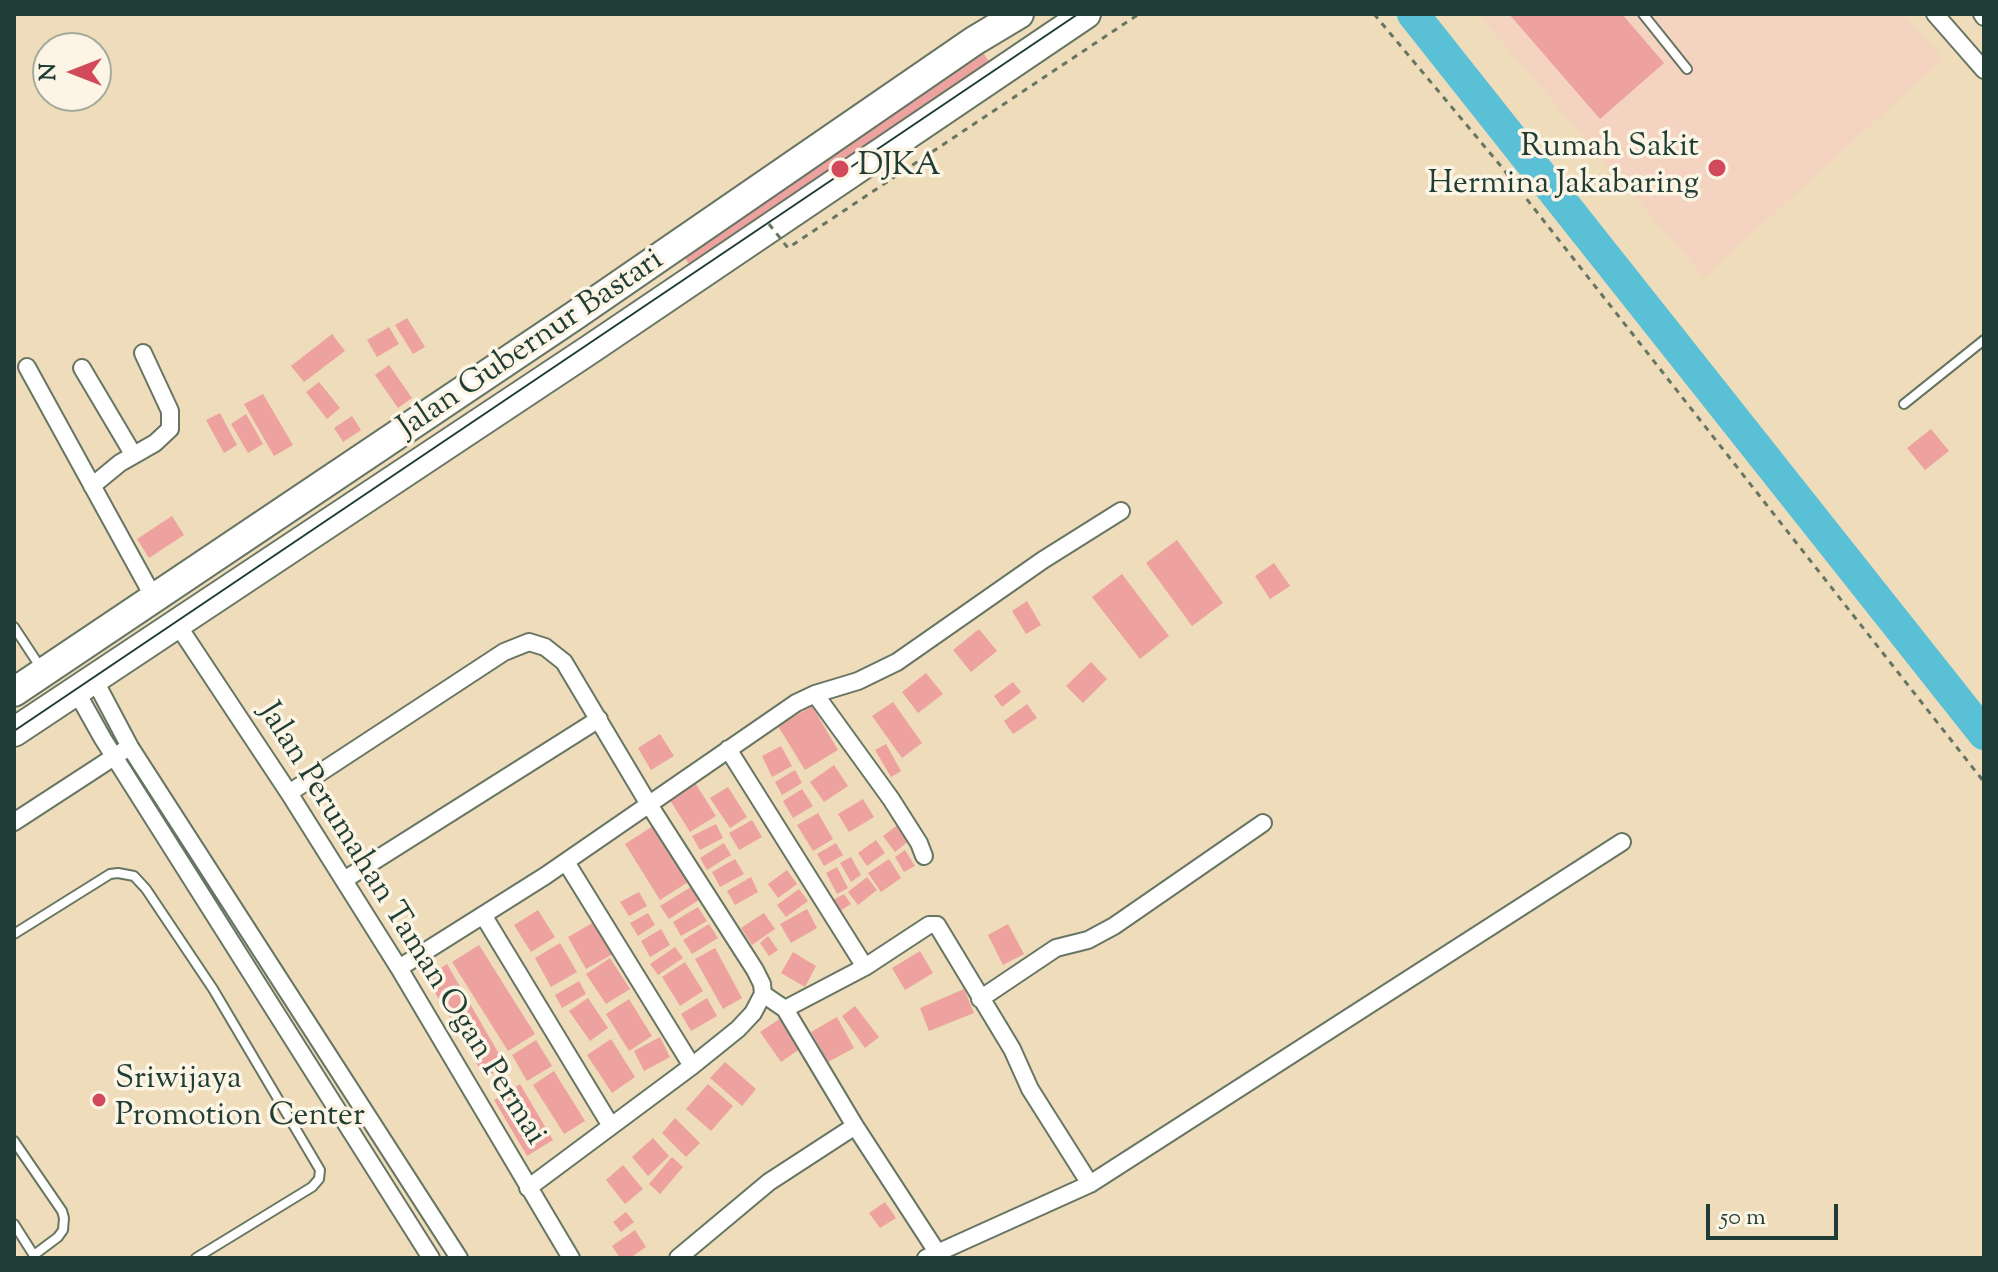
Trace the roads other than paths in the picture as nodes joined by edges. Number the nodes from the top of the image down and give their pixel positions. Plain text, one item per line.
1 (1019, 14) edge
2 (1086, 14) edge
3 (1643, 14) edge
4 (1935, 14) edge
5 (1687, 69) dead end
6 (1984, 70) edge
7 (574, 316) junction
8 (1984, 340) edge
9 (589, 350) junction
10 (143, 353) dead end
11 (27, 367) dead end
12 (82, 368) dead end
13 (1904, 404) dead end
14 (133, 454) junction
15 (92, 486) junction
16 (1121, 511) dead end
17 (154, 598) junction
18 (177, 624) junction
19 (14, 627) edge
20 (44, 672) junction
21 (14, 692) edge
22 (89, 694) junction
23 (815, 694) junction
24 (599, 719) junction
25 (14, 732) edge
26 (130, 747) junction
27 (728, 749) junction
28 (115, 757) junction
29 (289, 793) junction
30 (648, 803) junction
31 (14, 822) edge
32 (1263, 823) dead end
33 (1622, 842) dead end
34 (924, 856) dead end
35 (566, 862) junction
36 (344, 880) junction
37 (483, 915) junction
38 (14, 934) edge
39 (865, 967) junction
40 (399, 968) junction
41 (763, 994) junction
42 (980, 999) junction
43 (785, 1009) junction
44 (692, 1066) junction
45 (611, 1126) junction
46 (855, 1126) junction
47 (14, 1141) edge
48 (1090, 1184) junction
49 (528, 1188) junction
50 (14, 1224) edge
51 (932, 1255) edge
52 (35, 1256) edge
53 (196, 1258) edge
54 (431, 1258) edge
55 (459, 1258) edge
56 (571, 1258) edge
57 (678, 1258) edge

1 - 7 highway, Jalan Gubernur Bastari
2 - 9 highway, Jalan Gubernur Bastari
3 - 5 lane
4 - 6 street
7 - 9 highway
7 - 17 highway, Jalan Gubernur Bastari
8 - 13 lane
9 - 18 highway, Jalan Gubernur Bastari
10 - 14 street
11 - 15 street
12 - 14 street
14 - 15 street
15 - 17 street
16 - 23 street
17 - 20 highway, Jalan Gubernur Bastari
18 - 22 highway, Jalan Gubernur Bastari
18 - 29 street, Jalan Perumahan Taman Ogan Permai
19 - 20 lane
20 - 21 highway, Jalan Gubernur Bastari
22 - 25 highway, Jalan Gubernur Bastari
22 - 26 street
22 - 28 street
23 - 27 street
23 - 34 street
24 - 29 street
24 - 30 street
24 - 36 street
26 - 28 street
26 - 55 street
27 - 30 street
27 - 39 street
28 - 31 street
28 - 54 street
29 - 36 street, Jalan Perumahan Taman Ogan Permai
30 - 35 street
30 - 41 street
32 - 42 street
33 - 48 street
35 - 37 street
35 - 44 street
36 - 40 street, Jalan Perumahan Taman Ogan Permai
37 - 40 street
37 - 45 street
38 - 53 lane
39 - 42 street
39 - 43 street
40 - 49 street, Jalan Perumahan Taman Ogan Permai
41 - 43 street
41 - 44 street
42 - 48 street
43 - 46 street
44 - 45 street
45 - 49 street
46 - 51 street
46 - 57 street
47 - 52 lane
48 - 51 street
49 - 56 street, Jalan Perumahan Taman Ogan Permai
50 - 52 lane

